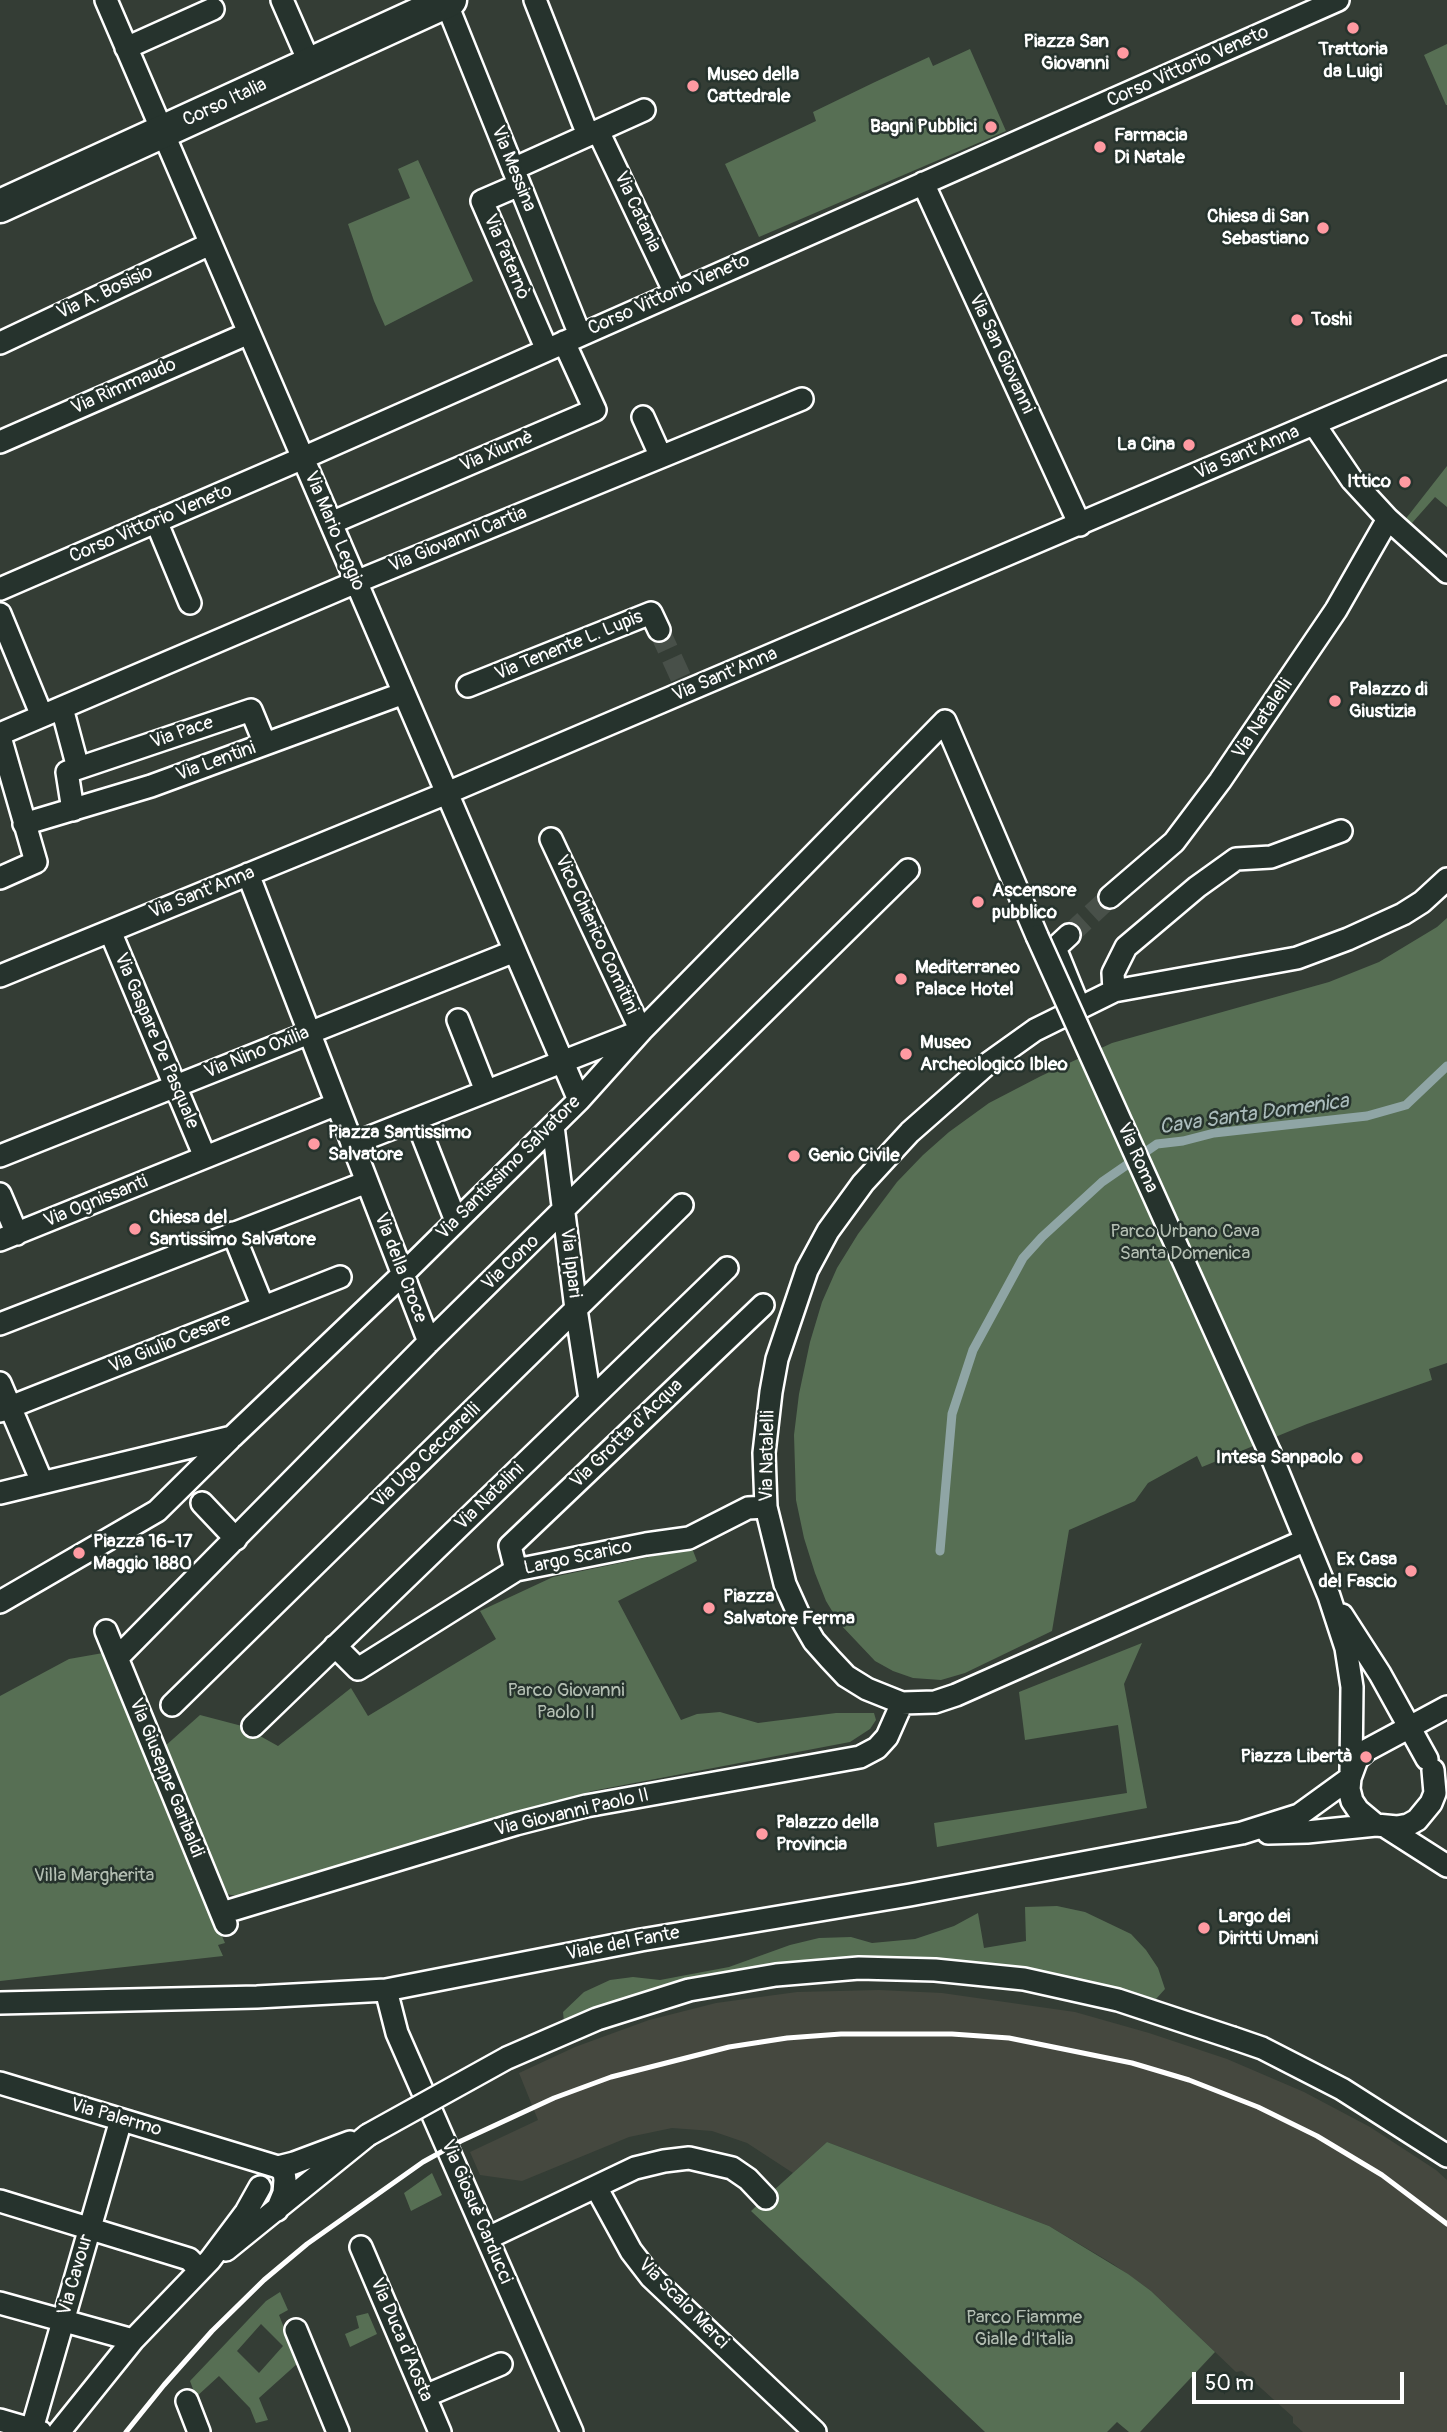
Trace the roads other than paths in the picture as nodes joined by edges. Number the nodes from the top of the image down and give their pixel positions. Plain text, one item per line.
1 (282, 0) edge
2 (535, 0) edge
3 (1338, 0) edge
4 (448, 1) edge
5 (112, 2) edge
6 (213, 9) dead end
7 (126, 48) junction
8 (310, 64) junction
9 (644, 110) dead end
10 (162, 132) junction
11 (593, 133) junction
12 (516, 177) junction
13 (923, 183) junction
14 (0, 206) edge
15 (211, 244) junction
16 (675, 293) junction
17 (249, 333) junction
18 (563, 342) junction
19 (0, 343) edge
20 (1447, 367) edge
21 (802, 399) dead end
22 (643, 417) dead end
23 (1314, 424) junction
24 (0, 442) edge
25 (661, 457) junction
26 (303, 458) junction
27 (1388, 519) junction
28 (156, 522) junction
29 (331, 523) junction
30 (1080, 525) junction
31 (1447, 572) edge
32 (356, 582) junction
33 (0, 589) edge
34 (190, 603) dead end
35 (0, 614) edge
36 (659, 631) tunnel mouth
37 (9, 663) edge
38 (468, 686) dead end
39 (404, 692) junction
40 (62, 708) junction
41 (42, 716) junction
42 (945, 721) joint
43 (0, 736) edge
44 (265, 744) junction
45 (78, 768) junction
46 (447, 793) junction
47 (73, 810) junction
48 (24, 824) junction
49 (1341, 831) dead end
50 (551, 839) dead end
51 (908, 870) dead end
52 (248, 874) junction
53 (0, 878) edge
54 (1447, 879) edge
55 (1110, 897) tunnel mouth
56 (110, 931) junction
57 (1069, 935) tunnel mouth
58 (515, 951) junction
59 (0, 976) edge
60 (1114, 991) junction
61 (1079, 1007) junction
62 (458, 1020) dead end
63 (641, 1031) junction
64 (309, 1033) junction
65 (563, 1062) junction
66 (176, 1086) junction
67 (485, 1091) junction
68 (579, 1100) junction
69 (336, 1101) junction
70 (416, 1119) junction
71 (552, 1126) junction
72 (352, 1143) junction
73 (0, 1156) edge
74 (200, 1157) junction
75 (369, 1187) junction
76 (0, 1194) edge
77 (682, 1205) dead end
78 (564, 1212) junction
79 (456, 1222) junction
80 (8, 1237) edge
81 (230, 1239) junction
82 (727, 1268) dead end
83 (402, 1274) junction
84 (340, 1277) dead end
85 (763, 1305) dead end
86 (263, 1307) junction
87 (576, 1309) junction
88 (0, 1324) edge
89 (429, 1342) junction
90 (0, 1384) edge
91 (590, 1399) junction
92 (5, 1409) edge
93 (232, 1437) junction
94 (182, 1449) junction
95 (190, 1478) junction
96 (42, 1482) junction
97 (0, 1493) edge
98 (202, 1503) dead end
99 (766, 1507) junction
100 (236, 1539) junction
101 (1306, 1540) junction
102 (516, 1570) junction
103 (1329, 1596) junction
104 (0, 1602) edge
105 (106, 1631) dead end
106 (335, 1646) junction
107 (117, 1658) junction
108 (902, 1703) junction
109 (172, 1705) dead end
110 (1447, 1707) edge
111 (253, 1726) dead end
112 (1409, 1727) junction
113 (1378, 1744) junction
114 (1430, 1765) junction
115 (1351, 1774) junction
116 (1446, 1794) edge
117 (1425, 1813) junction
118 (1381, 1826) junction
119 (1242, 1833) junction
120 (1447, 1866) edge
121 (224, 1919) joint
122 (386, 1990) junction
123 (0, 2003) edge
124 (0, 2083) edge
125 (121, 2120) junction
126 (368, 2135) junction
127 (1447, 2155) edge
128 (273, 2185) junction
129 (596, 2187) junction
130 (766, 2197) dead end
131 (0, 2201) edge
132 (90, 2228) junction
133 (488, 2238) junction
134 (361, 2248) dead end
135 (205, 2265) junction
136 (0, 2303) edge
137 (63, 2320) junction
138 (296, 2330) dead end
139 (133, 2340) junction
140 (501, 2364) dead end
141 (425, 2396) junction
142 (187, 2401) dead end
143 (0, 2420) edge
144 (36, 2431) edge
145 (59, 2432) edge
146 (199, 2432) edge
147 (338, 2432) edge
148 (440, 2432) edge
149 (572, 2432) edge
150 (815, 2432) edge

1 - 8 street
2 - 11 street, Via Catania
3 - 13 street, Corso Vittorio Veneto
4 - 8 street, Corso Italia
4 - 12 street, Via Messina
5 - 7 street, Via Mario Leggio
6 - 7 street
7 - 10 street, Via Mario Leggio
8 - 10 street, Corso Italia
9 - 11 street, Via Paternò
10 - 14 street, Corso Italia
10 - 15 street, Via Mario Leggio
11 - 12 street, Via Paternò
11 - 16 street, Via Catania
12 - 18 street, Via Messina
12 - 18 street, Via Paternò
13 - 16 street, Corso Vittorio Veneto
13 - 30 street, Via San Giovanni
15 - 17 street, Via Mario Leggio
15 - 19 street, Via A. Bosisio
16 - 18 street, Corso Vittorio Veneto
17 - 24 street, Via Rimmaudo
17 - 26 street, Via Mario Leggio
18 - 26 street, Corso Vittorio Veneto
18 - 29 street, Via Xiumè
20 - 23 street, Via Sant'Anna
21 - 25 street, Via Giovanni Cartia
22 - 25 street
23 - 27 street
23 - 30 street, Via Sant'Anna
25 - 32 street, Via Giovanni Cartia
26 - 28 street, Corso Vittorio Veneto
26 - 29 street, Via Mario Leggio
27 - 31 street
27 - 55 street, Via Natalelli
28 - 33 street, Corso Vittorio Veneto
28 - 34 street
29 - 32 street, Via Mario Leggio
30 - 46 street, Via Sant'Anna
32 - 39 street, Via Mario Leggio
32 - 40 street, Via Giovanni Cartia
35 - 37 street
36 - 38 street, Via Tenente L. Lupis
37 - 41 street
39 - 44 street, Via Lentini
39 - 46 street, Via Mario Leggio
40 - 41 street, Via Giovanni Cartia
40 - 45 street
41 - 43 street, Via Giovanni Cartia
42 - 63 street, Via Santissimo Salvatore
42 - 101 street, Via Roma, bridge
43 - 48 street
44 - 45 street, Via Pace
44 - 47 street, Via Lentini
45 - 47 street
46 - 52 street, Via Sant'Anna
46 - 58 street, Via Mario Leggio
47 - 48 street, Via Lentini
48 - 53 street
49 - 60 street
50 - 63 street, Vico Chierico Comitini
51 - 78 street, Via Cono
52 - 56 street, Via Sant'Anna
52 - 64 street
54 - 60 street, Via Natalelli
56 - 59 street, Via Sant'Anna
56 - 66 street, Via Gaspare De Pasquale
57 - 61 street
58 - 64 street, Via Nino Oxilia
58 - 65 street, Via Mario Leggio
60 - 61 street, Via Natalelli
61 - 99 street, Via Natalelli
62 - 67 street
63 - 65 street
63 - 68 street, Via Santissimo Salvatore
64 - 66 street, Via Nino Oxilia
64 - 69 street
65 - 67 street
65 - 68 street, Via Mario Leggio
66 - 73 street, Via Nino Oxilia
66 - 74 street, Via Gaspare De Pasquale
67 - 70 street
68 - 71 street, Via Santissimo Salvatore
69 - 72 street, Via della Croce
69 - 74 street, Via Ognissanti
70 - 72 street
70 - 79 street
71 - 78 street, Via Ippari
71 - 79 street, Via Santissimo Salvatore
72 - 75 street, Via della Croce
74 - 80 street, Via Ognissanti
75 - 81 street
75 - 83 street, Via della Croce
76 - 80 street
77 - 87 street, Via Ugo Ceccarelli
78 - 87 street, Via Ippari
78 - 89 street, Via Cono
79 - 83 street, Via Santissimo Salvatore
81 - 86 street
81 - 88 street
82 - 91 street, Via Natalini
83 - 89 street, Via della Croce
83 - 93 street, Via Santissimo Salvatore
84 - 86 street, Via Giulio Cesare
85 - 102 street, Via Grotta d'Acqua
86 - 92 street, Via Giulio Cesare
87 - 91 street, Via Ippari
87 - 109 street, Via Ugo Ceccarelli
89 - 100 street, Via Cono
90 - 92 street
91 - 106 street, Via Natalini
92 - 96 street
93 - 94 street
93 - 95 street, Via Santissimo Salvatore
94 - 95 street
94 - 96 street
95 - 104 street, Via Santissimo Salvatore
96 - 97 street
98 - 100 street
99 - 102 street, Largo Scarico
99 - 108 street, Via Natalelli
100 - 107 street, Via Cono
101 - 103 street, Via Roma
101 - 108 street, Via Natalelli
102 - 106 street, Largo Scarico
103 - 112 street
103 - 115 street
105 - 107 street, Via Giuseppe Garibaldi
106 - 111 street, Via Natalini
107 - 121 street, Via Giuseppe Garibaldi
108 - 121 street, Via Giovanni Paolo II
110 - 112 street
112 - 113 street
112 - 114 street
113 - 114 street
113 - 115 street
114 - 116 street
114 - 117 street
115 - 118 street
115 - 119 street
116 - 117 street
117 - 118 street
118 - 119 street
118 - 120 street
119 - 122 street, Viale del Fante
122 - 123 street, Viale del Fante
122 - 133 street, Via Giosuè Carducci
124 - 125 street, Via Palermo
125 - 128 street, Via Palermo
125 - 132 street, Via Cavour
126 - 127 street, bridge
126 - 128 street
126 - 128 street
128 - 135 street
128 - 135 street
129 - 130 street
129 - 133 street
129 - 150 street, Via Scalo Merci
131 - 132 street
132 - 135 street
132 - 137 street, Via Cavour
133 - 149 street, Via Giosuè Carducci
134 - 141 street, Via Duca d'Aosta
135 - 139 street
136 - 137 street
137 - 139 street
137 - 144 street, Via Cavour
138 - 147 street
139 - 145 street
140 - 141 street
141 - 148 street, Via Duca d'Aosta
142 - 146 street
143 - 144 street

